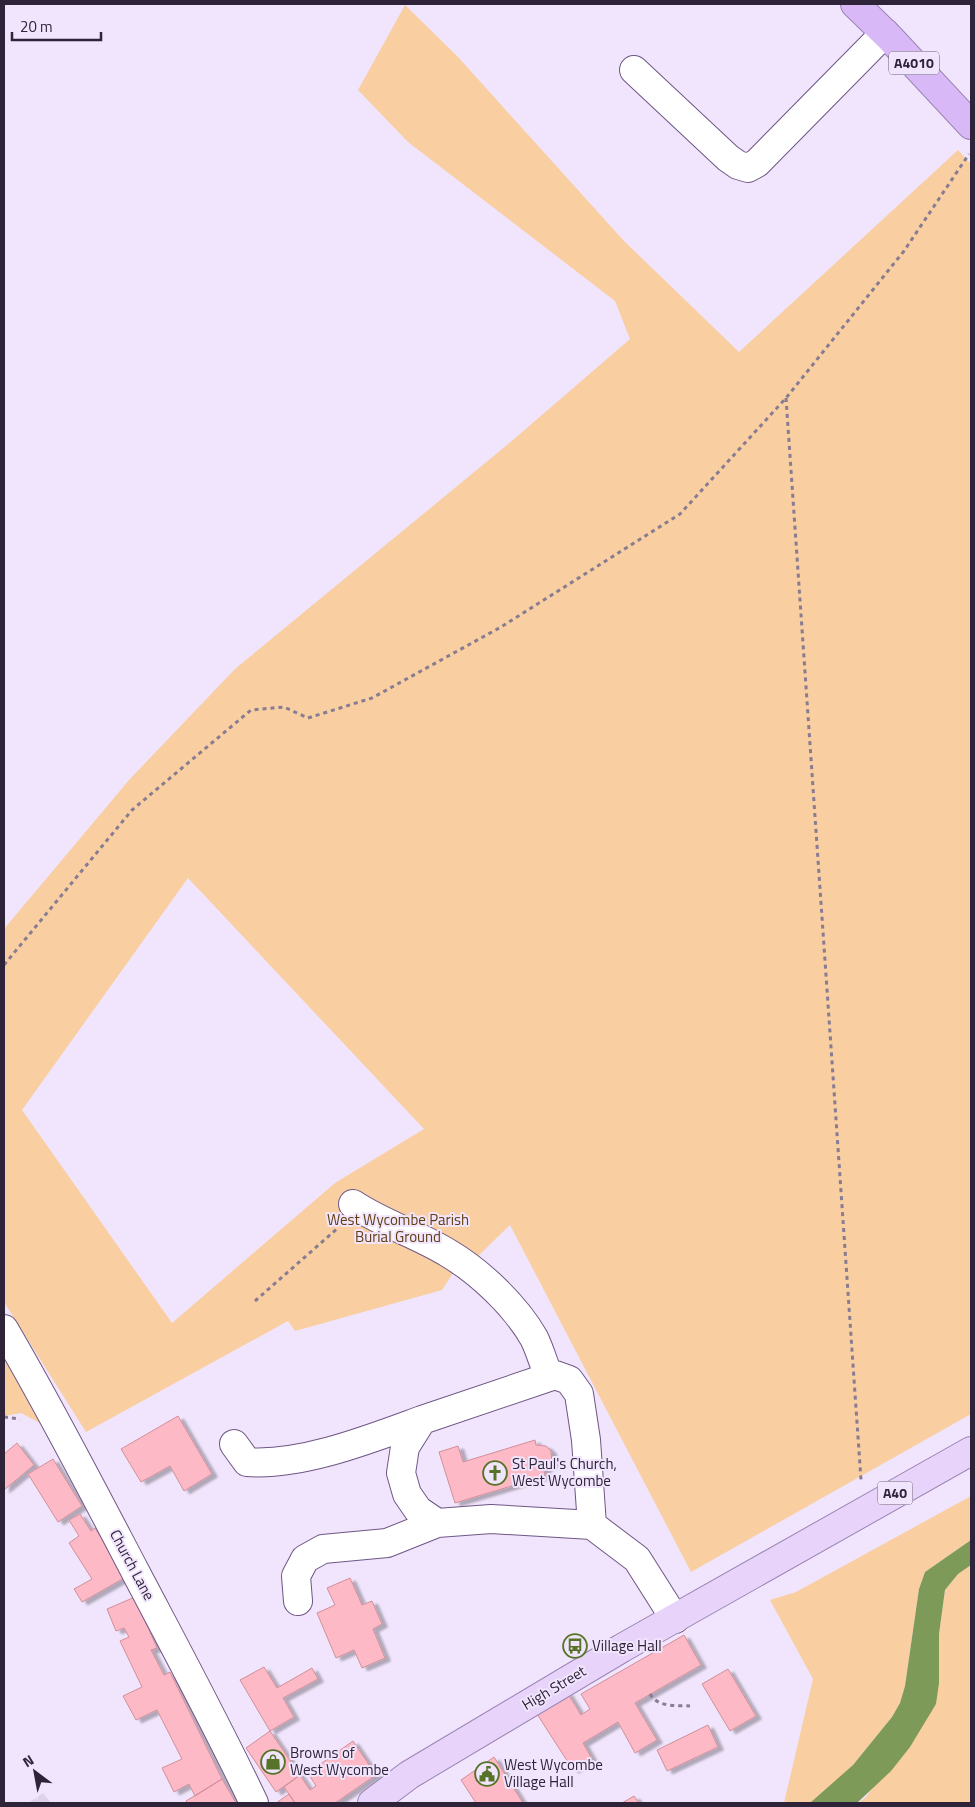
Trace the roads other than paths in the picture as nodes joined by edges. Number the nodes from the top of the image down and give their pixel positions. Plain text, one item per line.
1 (855, 4) edge
2 (885, 33) junction
3 (634, 70) dead end
4 (971, 125) edge
5 (356, 1206) road end
6 (4, 1329) edge
7 (549, 1377) junction
8 (422, 1420) junction
9 (234, 1444) dead end
10 (971, 1451) edge
11 (437, 1523) junction
12 (592, 1525) junction
13 (298, 1601) dead end
14 (674, 1619) junction
15 (254, 1803) edge
16 (372, 1803) edge

1 - 2 highway, A4010
2 - 3 street
2 - 4 highway, A4010
5 - 7 street
6 - 15 street, Church Lane
7 - 8 street
7 - 12 street
8 - 9 street
8 - 11 street
10 - 14 main road, High Street / A40
11 - 12 street
11 - 13 street
12 - 14 street
14 - 16 main road, High Street / A40

